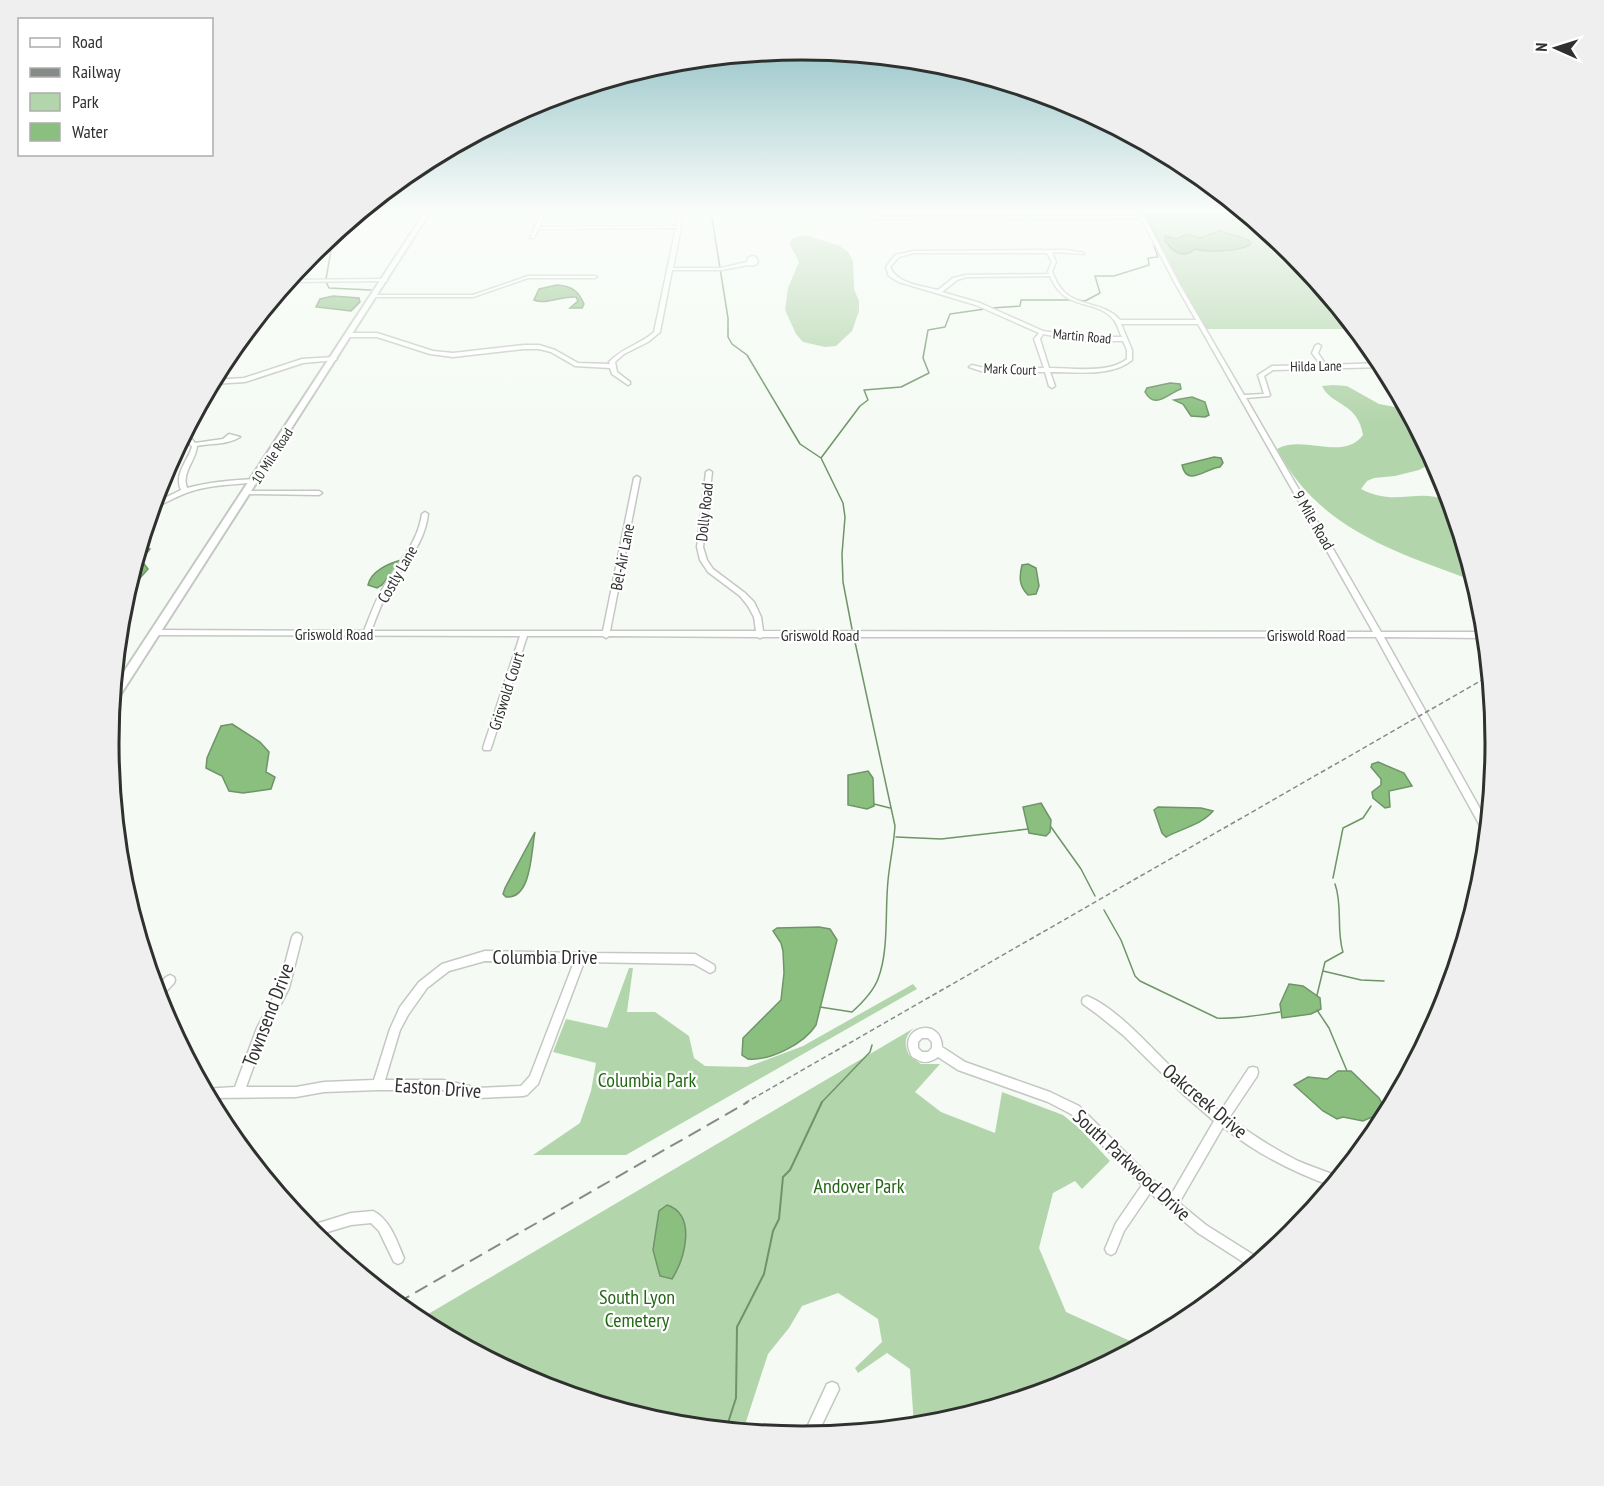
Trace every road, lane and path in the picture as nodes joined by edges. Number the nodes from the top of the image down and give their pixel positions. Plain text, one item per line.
1 (384, 281) edge
2 (515, 281) edge
3 (667, 281) edge
4 (903, 281) edge
5 (952, 281) edge
6 (1054, 281) edge
7 (1177, 281) edge
8 (940, 291) junction
9 (374, 296) junction
10 (1117, 321) junction
11 (1198, 321) junction
12 (1042, 332) junction
13 (348, 337) junction
14 (1125, 339) junction
15 (1318, 346) dead end
16 (334, 359) junction
17 (1371, 365) edge
18 (611, 366) junction
19 (1323, 366) junction
20 (972, 367) dead end
21 (1047, 370) junction
22 (223, 381) edge
23 (628, 383) dead end
24 (1052, 386) dead end
25 (1242, 397) junction
26 (226, 439) dead end
27 (190, 440) edge
28 (195, 446) junction
29 (709, 472) dead end
30 (637, 478) dead end
31 (252, 487) junction
32 (189, 490) junction
33 (318, 493) dead end
34 (163, 501) edge
35 (425, 514) dead end
36 (156, 633) junction
37 (366, 634) junction
38 (524, 635) junction
39 (606, 635) junction
40 (760, 635) junction
41 (1379, 635) junction
42 (1476, 635) edge
43 (122, 684) edge
44 (487, 748) dead end
45 (1481, 818) edge
46 (297, 937) dead end
47 (581, 956) junction
48 (710, 968) dead end
49 (170, 980) dead end
50 (164, 987) edge
51 (1087, 1001) dead end
52 (937, 1050) dead end
53 (1253, 1072) dead end
54 (378, 1085) junction
55 (216, 1093) edge
56 (238, 1093) junction
57 (1221, 1120) junction
58 (1328, 1178) edge
59 (1149, 1185) junction
60 (1172, 1204) junction
61 (321, 1228) edge
62 (1111, 1249) dead end
63 (398, 1258) dead end
64 (1250, 1259) edge
65 (832, 1389) dead end
66 (815, 1426) edge

1 - 9 main road, 10 Mile Road
2 - 9 street
3 - 18 street
4 - 8 street, Martin Road
5 - 8 street
6 - 10 street
7 - 11 street, 9 Mile Road
8 - 12 street, Martin Road
9 - 13 main road, 10 Mile Road
10 - 11 street
10 - 14 street
11 - 25 street, 9 Mile Road
12 - 14 street, Martin Road
12 - 21 street
13 - 16 main road, 10 Mile Road
13 - 18 street
14 - 21 street, Mark Court
15 - 19 street
16 - 22 street
16 - 31 main road, 10 Mile Road
17 - 19 street, Hilda Lane
18 - 23 street
19 - 25 street, Hilda Lane
20 - 21 street, Mark Court
21 - 24 street
25 - 41 street, 9 Mile Road
26 - 28 street
27 - 28 street
28 - 32 street
29 - 40 street, Dolly Road
30 - 39 street, Bel-Air Lane
31 - 32 street
31 - 33 street
31 - 36 main road, 10 Mile Road
32 - 34 street
35 - 37 street, Costly Lane
36 - 37 street, Griswold Road
36 - 43 main road, 10 Mile Road
37 - 38 street, Griswold Road
38 - 39 street, Griswold Road
38 - 44 street, Griswold Court
39 - 40 street, Griswold Road
40 - 41 street, Griswold Road
41 - 42 street, Griswold Road
41 - 45 street, 9 Mile Road
46 - 56 street, Townsend Drive
47 - 48 street, Columbia Drive
47 - 54 street, Columbia Drive
47 - 54 street, Easton Drive
49 - 50 street
51 - 57 street, Oakcreek Drive
52 - 59 street, South Parkwood Drive
53 - 57 street
54 - 56 street, Easton Drive
55 - 56 street, Easton Drive
57 - 58 street, Oakcreek Drive
57 - 60 street
59 - 60 street, South Parkwood Drive
59 - 62 street
60 - 64 street, South Parkwood Drive
61 - 63 street
65 - 66 street

